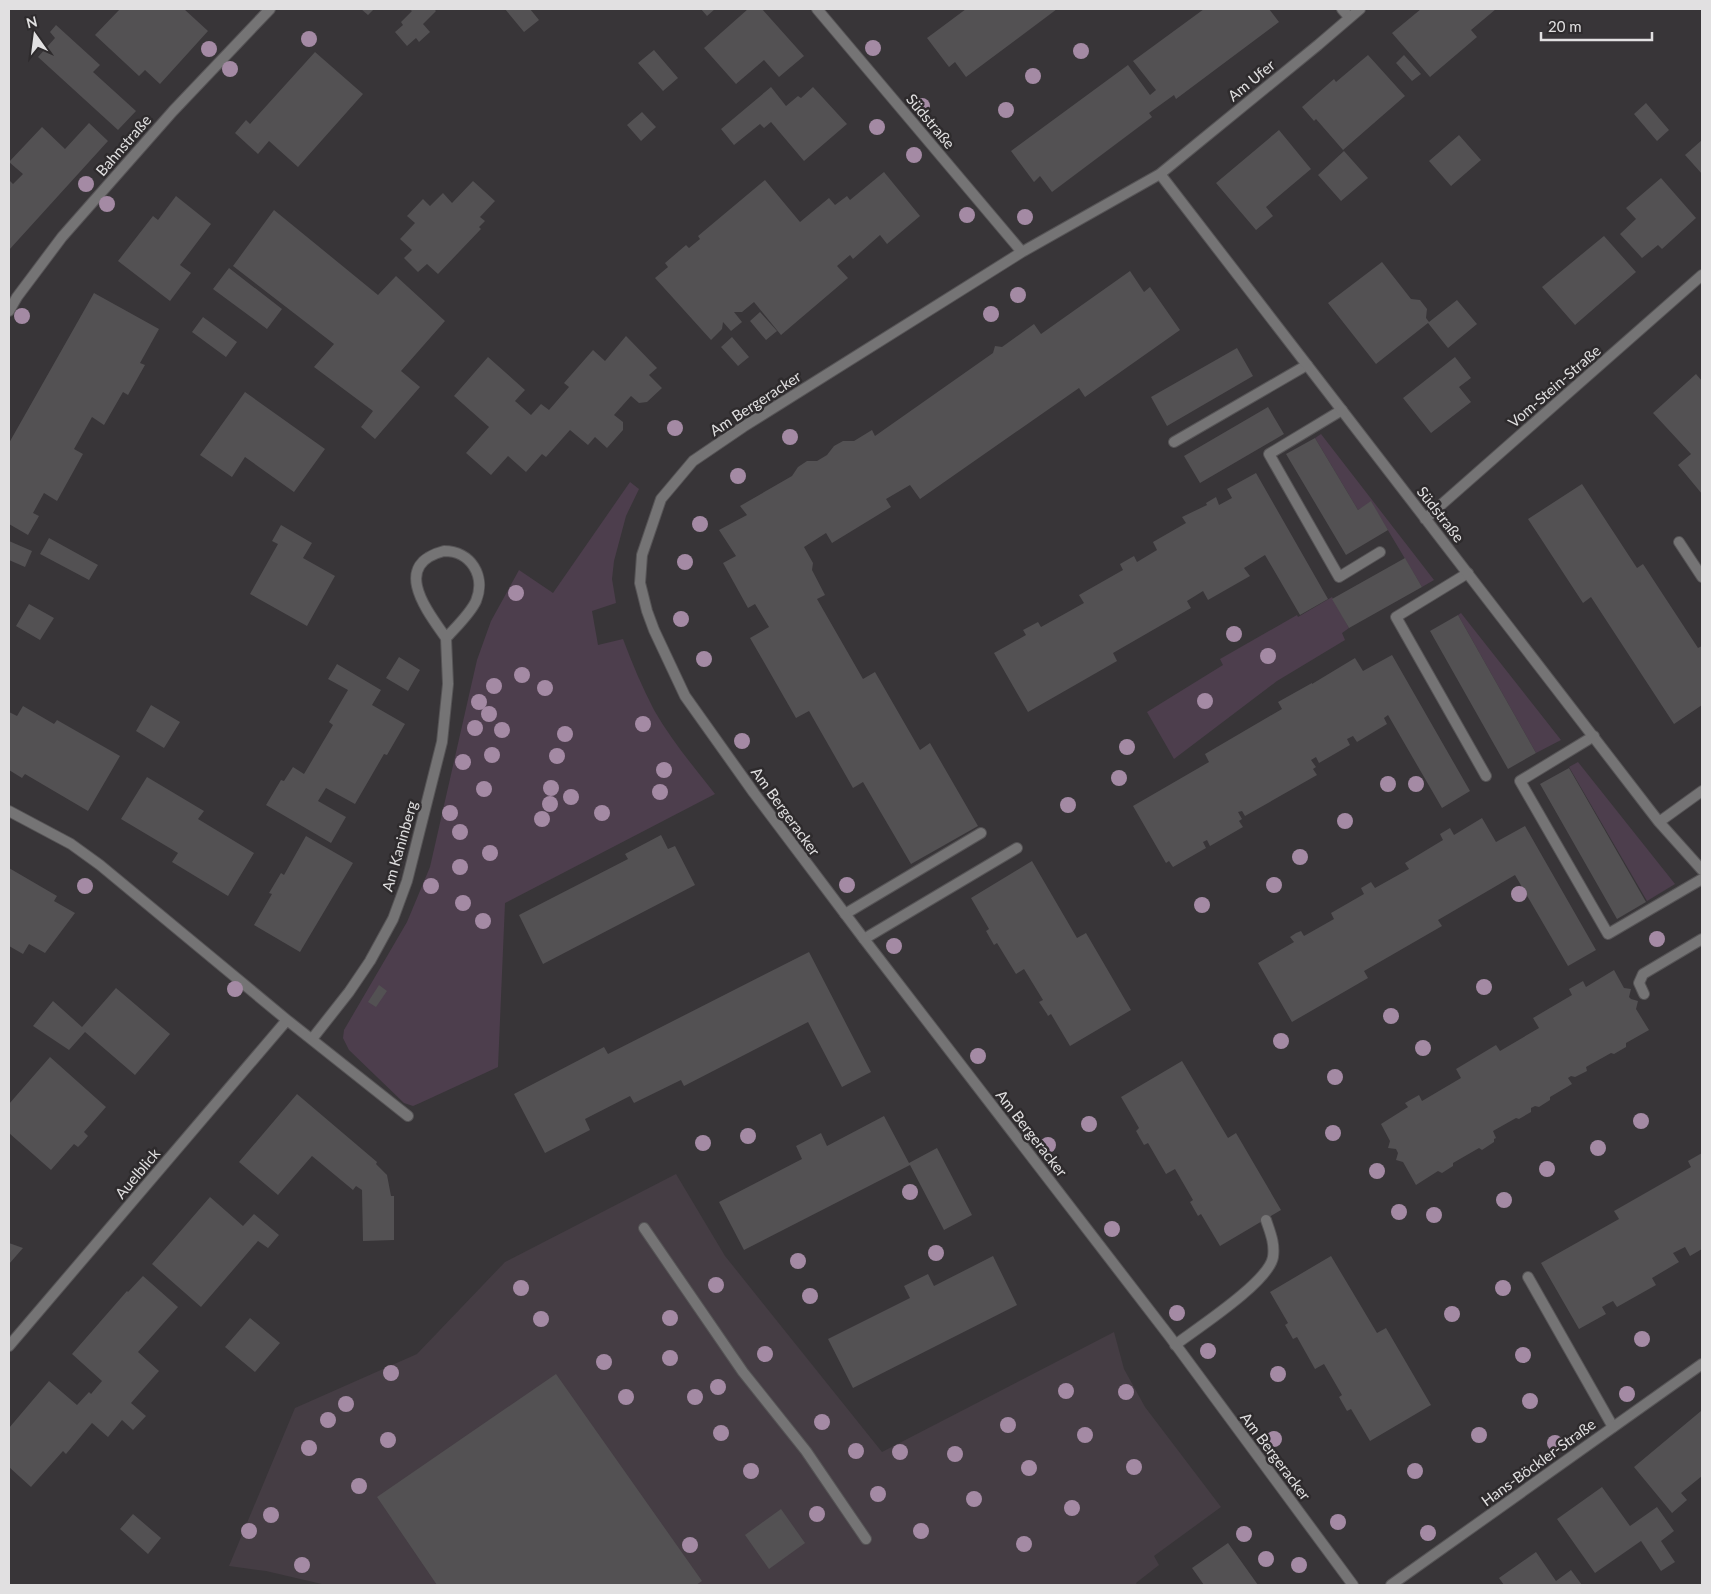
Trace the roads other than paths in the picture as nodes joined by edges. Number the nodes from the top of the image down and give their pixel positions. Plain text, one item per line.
1 (270, 9) edge
2 (817, 9) edge
3 (1360, 9) edge
4 (1346, 13) edge
5 (1160, 174) junction
6 (1022, 252) junction
7 (1702, 275) edge
8 (9, 311) edge
9 (1307, 365) junction
10 (1342, 410) junction
11 (1174, 442) dead end
12 (1425, 519) junction
13 (1679, 542) dead end
14 (1380, 552) dead end
15 (1468, 573) junction
16 (1702, 577) edge
17 (446, 638) junction
18 (1594, 736) junction
19 (1486, 776) dead end
20 (1702, 791) edge
21 (9, 811) edge
22 (1659, 822) junction
23 (981, 833) dead end
24 (1017, 848) dead end
25 (1702, 870) edge
26 (1702, 879) edge
27 (845, 914) junction
28 (864, 939) junction
29 (1702, 939) edge
30 (1644, 994) dead end
31 (287, 1020) junction
32 (312, 1039) junction
33 (408, 1116) dead end
34 (1266, 1220) dead end
35 (644, 1228) dead end
36 (1528, 1278) dead end
37 (1175, 1344) junction
38 (9, 1346) edge
39 (1702, 1364) edge
40 (1613, 1427) junction
41 (866, 1539) dead end
42 (1353, 1585) edge
43 (1391, 1585) edge

1 - 8 street, Bahnstraße
2 - 6 street, Südstraße
3 - 4 street, Am Ufer
4 - 5 street, Am Ufer
5 - 6 street, Am Bergeracker
5 - 9 street, Südstraße
6 - 27 street, Am Bergeracker
7 - 12 street, Vom-Stein-Straße
9 - 10 street, Südstraße
9 - 11 street
10 - 12 street, Südstraße
10 - 14 street
12 - 15 street, Südstraße
13 - 16 street
15 - 18 street, Südstraße
15 - 19 street
17 - 17 street
17 - 32 street, Am Kaninberg
18 - 22 street, Südstraße
18 - 26 street
20 - 22 street
21 - 31 street
22 - 25 street, Südstraße
23 - 27 street
24 - 28 street
27 - 28 street, Am Bergeracker
28 - 37 street, Am Bergeracker
29 - 30 street
31 - 32 street
31 - 38 street, Auelblick
32 - 33 street
34 - 37 street
35 - 41 street
36 - 40 street
37 - 42 street, Am Bergeracker
39 - 40 street, Hans-Böckler-Straße
40 - 43 street, Hans-Böckler-Straße

